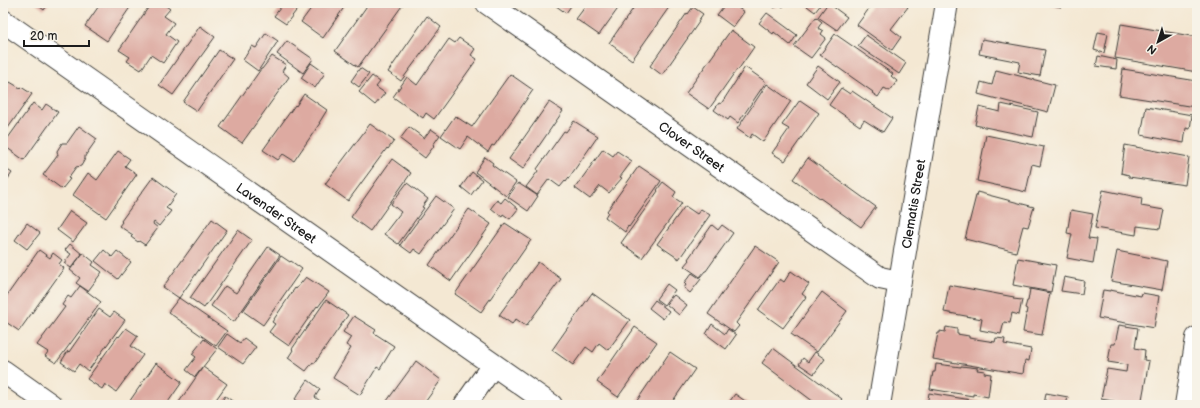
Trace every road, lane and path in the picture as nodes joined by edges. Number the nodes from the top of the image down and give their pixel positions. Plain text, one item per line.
1 (487, 3) edge
2 (947, 3) edge
3 (3, 20) edge
4 (900, 282) junction
5 (1197, 338) edge
6 (493, 365) junction
7 (3, 371) edge
8 (51, 405) edge
9 (465, 405) edge
10 (551, 405) edge
11 (879, 405) edge
12 (1186, 405) edge

1 - 4 street, Clover Street
2 - 4 street, Clematis Street
3 - 6 street, Lavender Street
4 - 11 street, Clematis Street
5 - 12 street
6 - 9 street
6 - 10 street, Lavender Street
7 - 8 street

